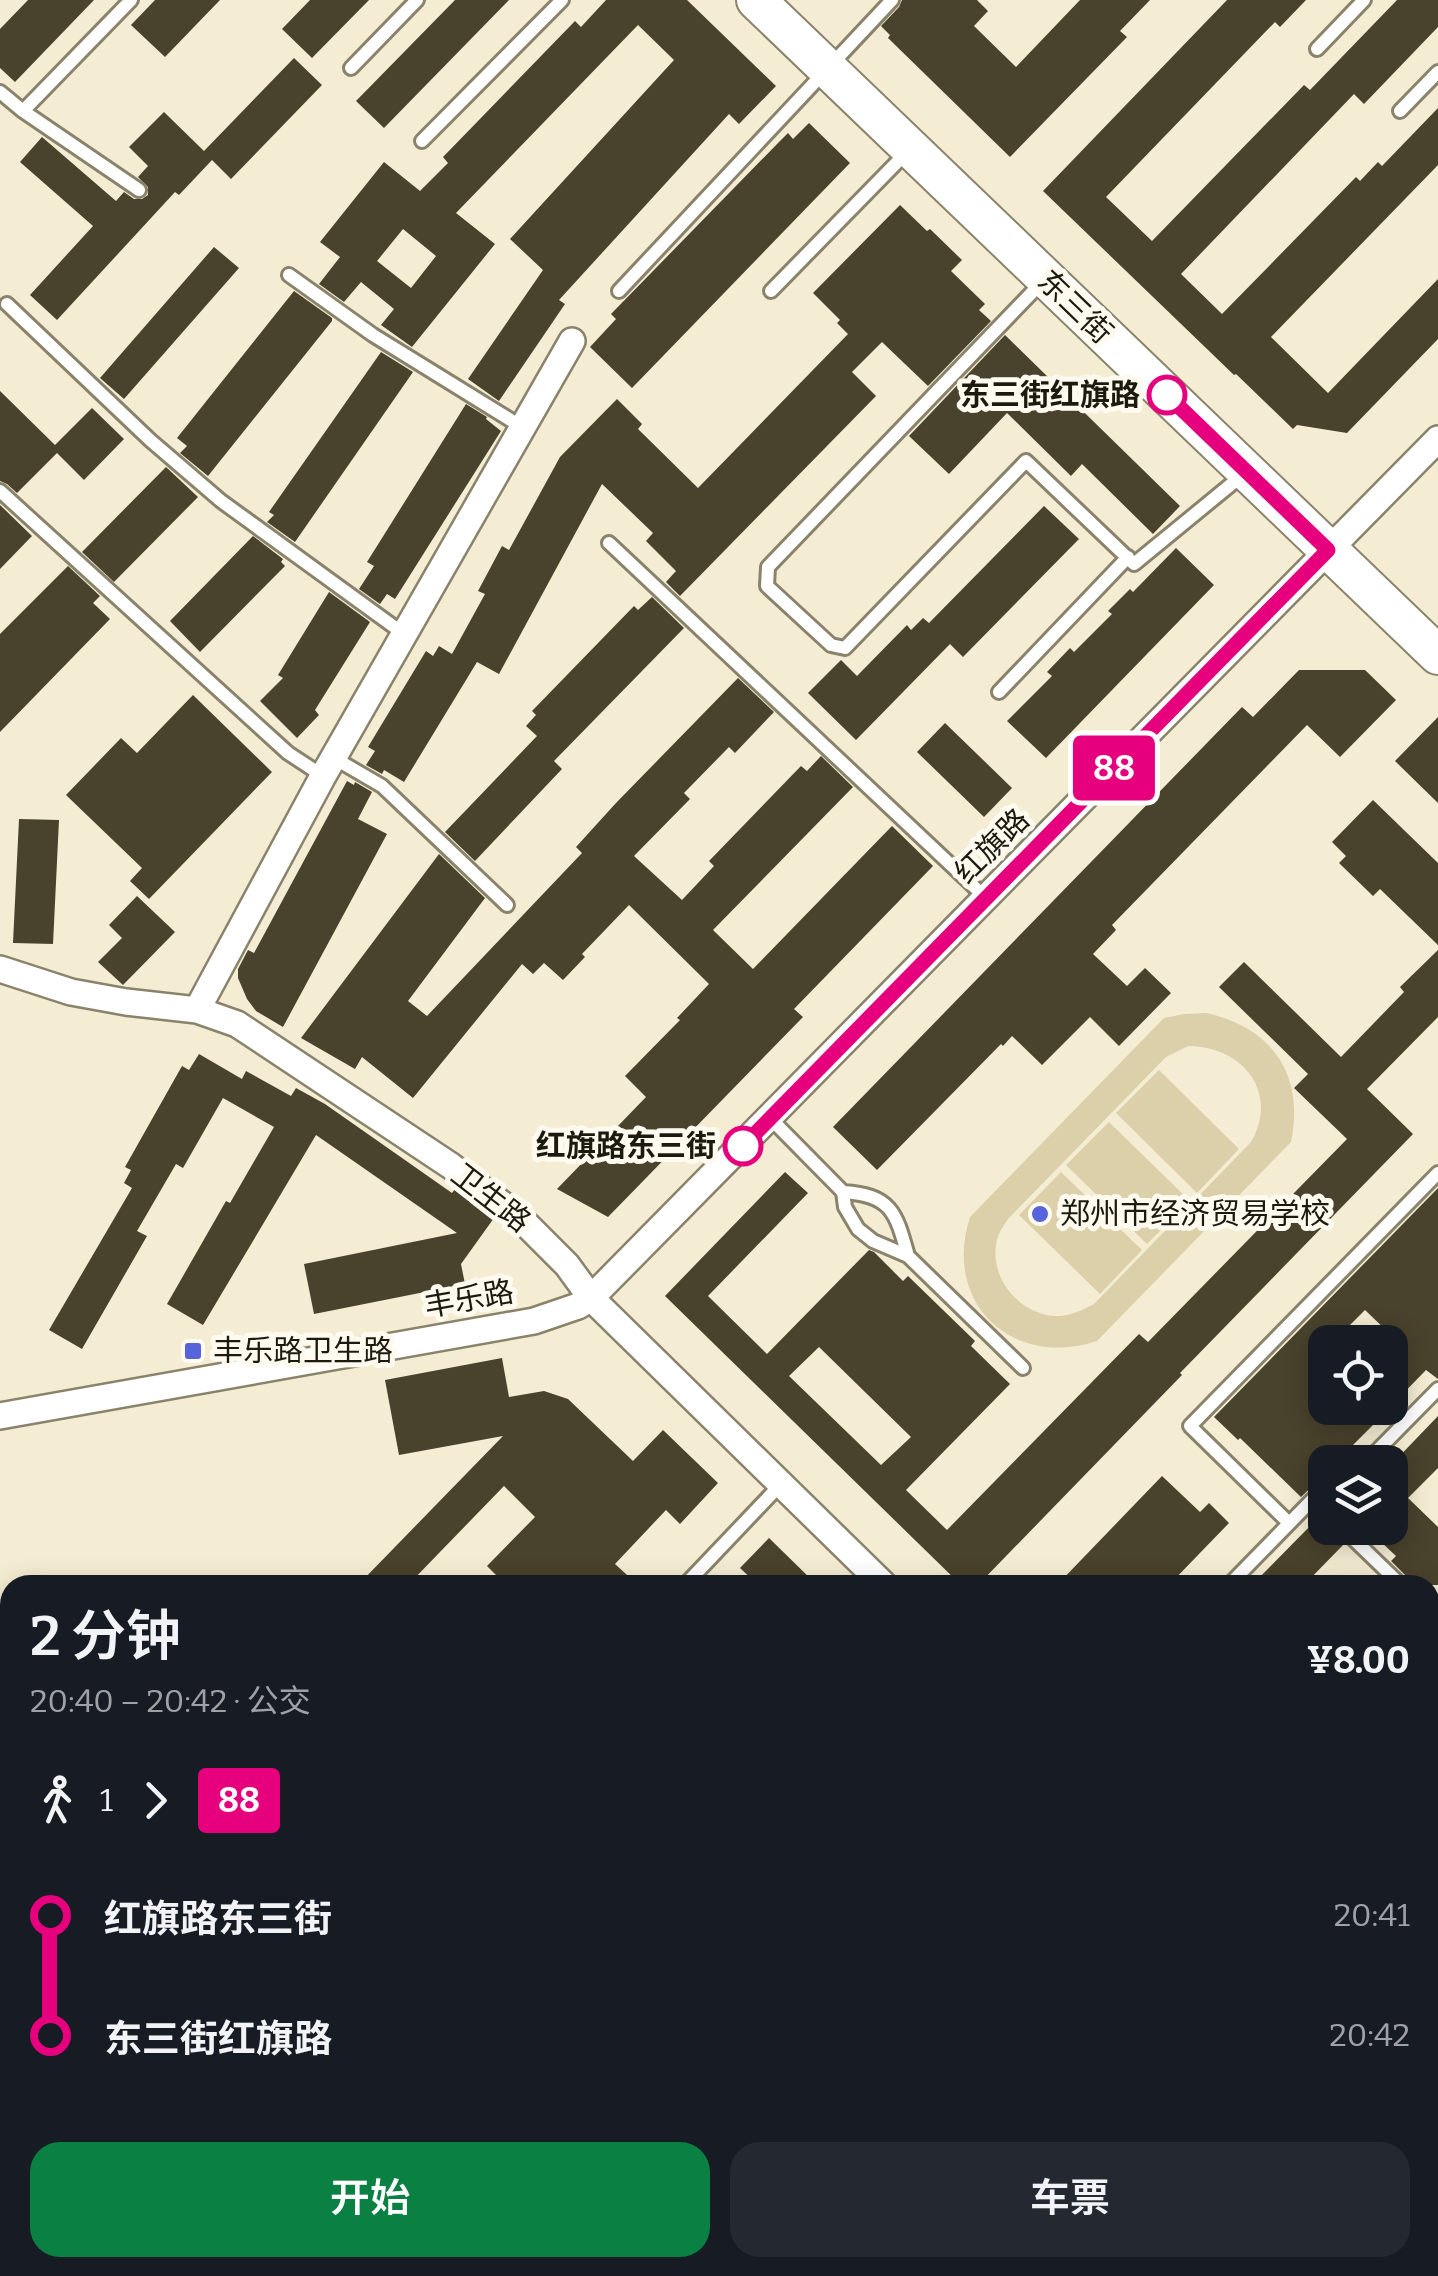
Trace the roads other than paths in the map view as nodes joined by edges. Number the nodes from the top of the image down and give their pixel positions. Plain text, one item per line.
1 (131, 0) edge
2 (417, 0) edge
3 (562, 0) edge
4 (756, 0) edge
5 (892, 0) edge
6 (1364, 0) edge
7 (1317, 49) dead end
8 (351, 68) dead end
9 (827, 68) junction
10 (1438, 72) edge
11 (0, 92) edge
12 (23, 111) junction
13 (1400, 111) dead end
14 (422, 141) dead end
15 (910, 148) junction
16 (139, 190) dead end
17 (290, 275) dead end
18 (1045, 278) junction
19 (619, 291) dead end
20 (771, 291) dead end
21 (8, 304) dead end
22 (572, 340) dead end
23 (522, 428) junction
24 (1438, 439) edge
25 (1247, 472) junction
26 (0, 491) edge
27 (610, 543) dead end
28 (1328, 550) junction
29 (1128, 558) junction
30 (404, 634) junction
31 (1438, 656) edge
32 (998, 692) dead end
33 (328, 767) junction
34 (986, 898) junction
35 (508, 905) dead end
36 (0, 969) edge
37 (196, 1010) junction
38 (770, 1118) junction
39 (1438, 1172) edge
40 (843, 1192) junction
41 (908, 1256) junction
42 (591, 1298) junction
43 (1023, 1368) dead end
44 (1438, 1389) edge
45 (0, 1416) edge
46 (1383, 1445) edge
47 (781, 1484) junction
48 (1308, 1504) edge
49 (1289, 1523) junction
50 (1360, 1545) edge
51 (694, 1575) edge
52 (874, 1575) edge
53 (1238, 1575) edge
54 (1391, 1575) edge

1 - 12 lane
2 - 8 lane
3 - 14 lane
4 - 9 street, 东三街
5 - 9 lane
6 - 7 lane
9 - 15 street, 东三街
9 - 19 lane
10 - 13 lane
11 - 12 lane
12 - 16 lane
15 - 18 street, 东三街
15 - 20 lane
17 - 23 lane
18 - 25 street, 东三街
18 - 29 lane
21 - 30 lane
22 - 23 street
23 - 30 street
24 - 28 street, 红旗路
25 - 28 street, 东三街
25 - 29 lane
26 - 33 lane
27 - 34 lane
28 - 31 street, 东三街
28 - 34 street, 红旗路
29 - 32 lane
30 - 33 street
33 - 35 lane
33 - 37 street
34 - 38 street, 红旗路
36 - 37 street, 卫生路
37 - 42 street, 卫生路
38 - 40 lane
38 - 42 street, 红旗路
39 - 49 lane
40 - 41 lane
40 - 41 lane
41 - 43 lane
42 - 45 street, 丰乐路
42 - 47 street, 卫生路
44 - 46 lane
47 - 51 lane
47 - 52 street, 卫生路
48 - 49 lane
49 - 53 lane
50 - 54 lane

